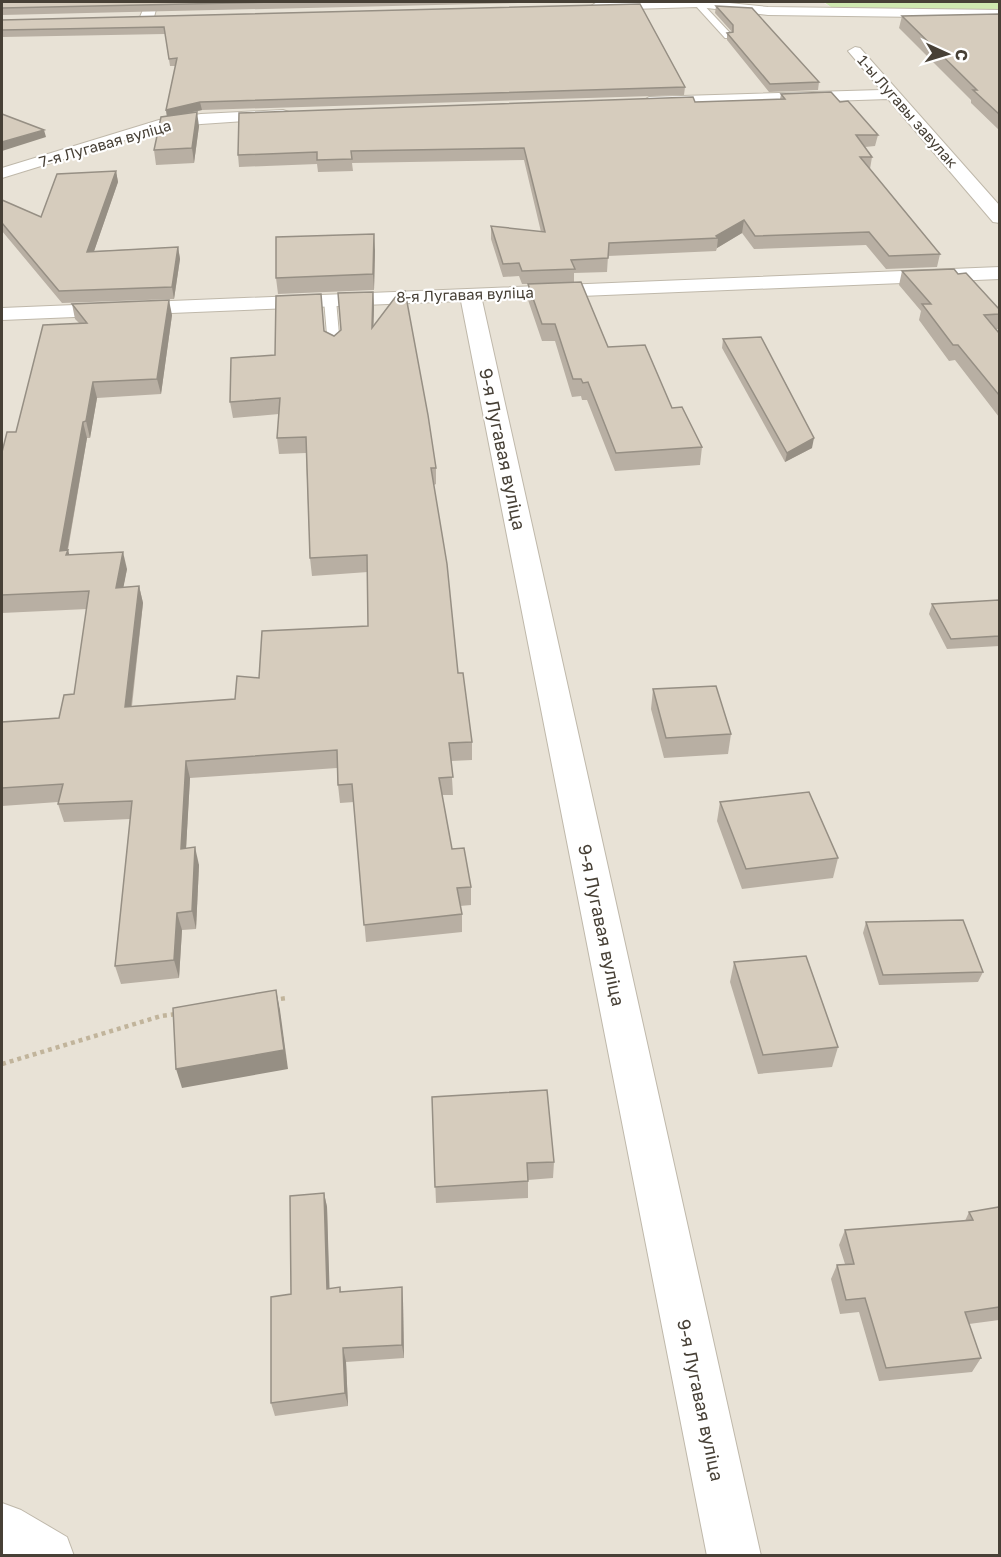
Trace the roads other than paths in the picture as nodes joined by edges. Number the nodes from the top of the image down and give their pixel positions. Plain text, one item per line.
1 (152, 2) edge
2 (698, 2) edge
3 (579, 6) edge
4 (999, 14) edge
5 (147, 17) edge
6 (728, 36) edge
7 (855, 51) dead end
8 (893, 94) junction
9 (630, 103) edge
10 (295, 114) edge
11 (2, 173) edge
12 (999, 218) edge
13 (999, 273) edge
14 (470, 294) junction
15 (330, 300) junction
16 (2, 314) edge
17 (334, 346) edge
18 (2, 1529) edge
19 (48, 1556) edge
20 (734, 1556) edge

1 - 5 street
2 - 3 street
2 - 4 street
2 - 6 lane
7 - 8 street, 1-ы Лугавы завулак
8 - 9 street
8 - 12 street, 1-ы Лугавы завулак
10 - 11 street, 7-я Лугавая вуліца
13 - 14 street, 8-я Лугавая вуліца
14 - 15 street, 8-я Лугавая вуліца
14 - 20 street, 9-я Лугавая вуліца
15 - 16 street, 8-я Лугавая вуліца
15 - 17 lane
18 - 19 street

